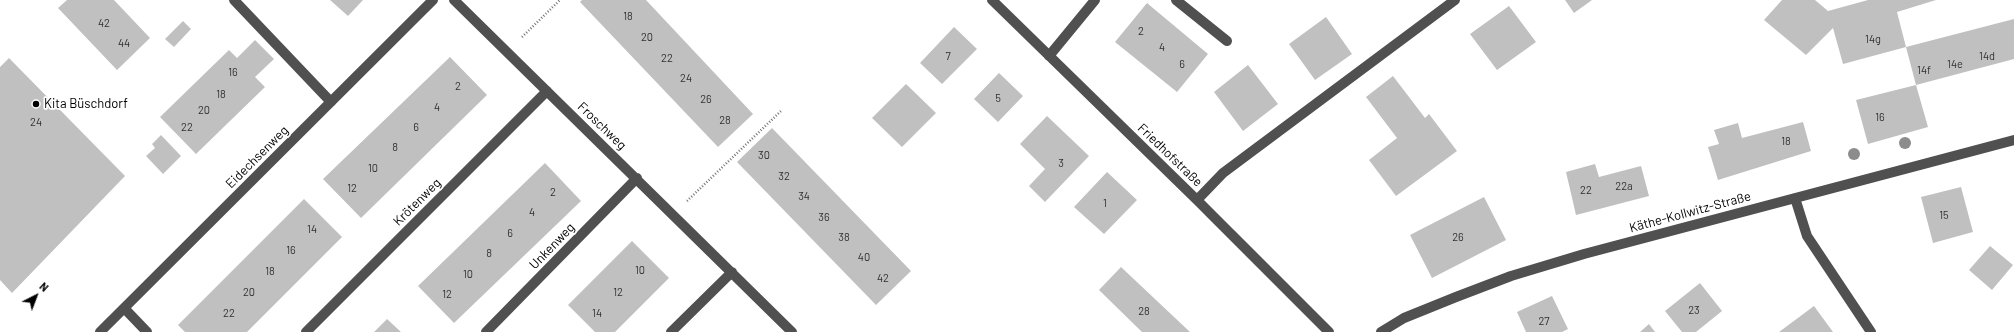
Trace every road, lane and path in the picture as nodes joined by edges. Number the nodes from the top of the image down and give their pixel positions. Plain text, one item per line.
1 (234, 0) edge
2 (432, 0) edge
3 (454, 0) edge
4 (560, 0) edge
5 (992, 0) edge
6 (1095, 0) edge
7 (1176, 0) edge
8 (1442, 0) edge
9 (1455, 0) edge
10 (1436, 14) junction
11 (1227, 41) dead end
12 (507, 51) junction
13 (1049, 56) junction
14 (547, 91) junction
15 (331, 102) junction
16 (782, 110) dead end
17 (2014, 140) edge
18 (637, 178) junction
19 (1795, 198) junction
20 (1197, 200) junction
21 (674, 214) junction
22 (732, 272) junction
23 (124, 308) junction
24 (100, 332) edge
25 (147, 332) edge
26 (306, 332) edge
27 (486, 332) edge
28 (671, 332) edge
29 (792, 332) edge
30 (1329, 332) edge
31 (1381, 332) edge
32 (1871, 332) edge

1 - 15 street
2 - 15 street, Eidechsenweg
3 - 12 street, Froschweg
4 - 12 path
5 - 13 street, Friedhofstraße
6 - 13 street
7 - 11 street
8 - 10 street
9 - 10 street
10 - 20 street
12 - 14 street, Froschweg
13 - 20 street, Friedhofstraße
14 - 18 street, Froschweg
14 - 26 street, Krötenweg
15 - 23 street, Eidechsenweg
16 - 21 path
17 - 19 street, Käthe-Kollwitz-Straße
18 - 21 street, Froschweg
18 - 27 street, Unkenweg
19 - 31 street, Käthe-Kollwitz-Straße
19 - 32 street
20 - 30 street, Friedhofstraße
21 - 22 street, Froschweg
22 - 28 street
22 - 29 street, Froschweg
23 - 24 street, Eidechsenweg
23 - 25 street

